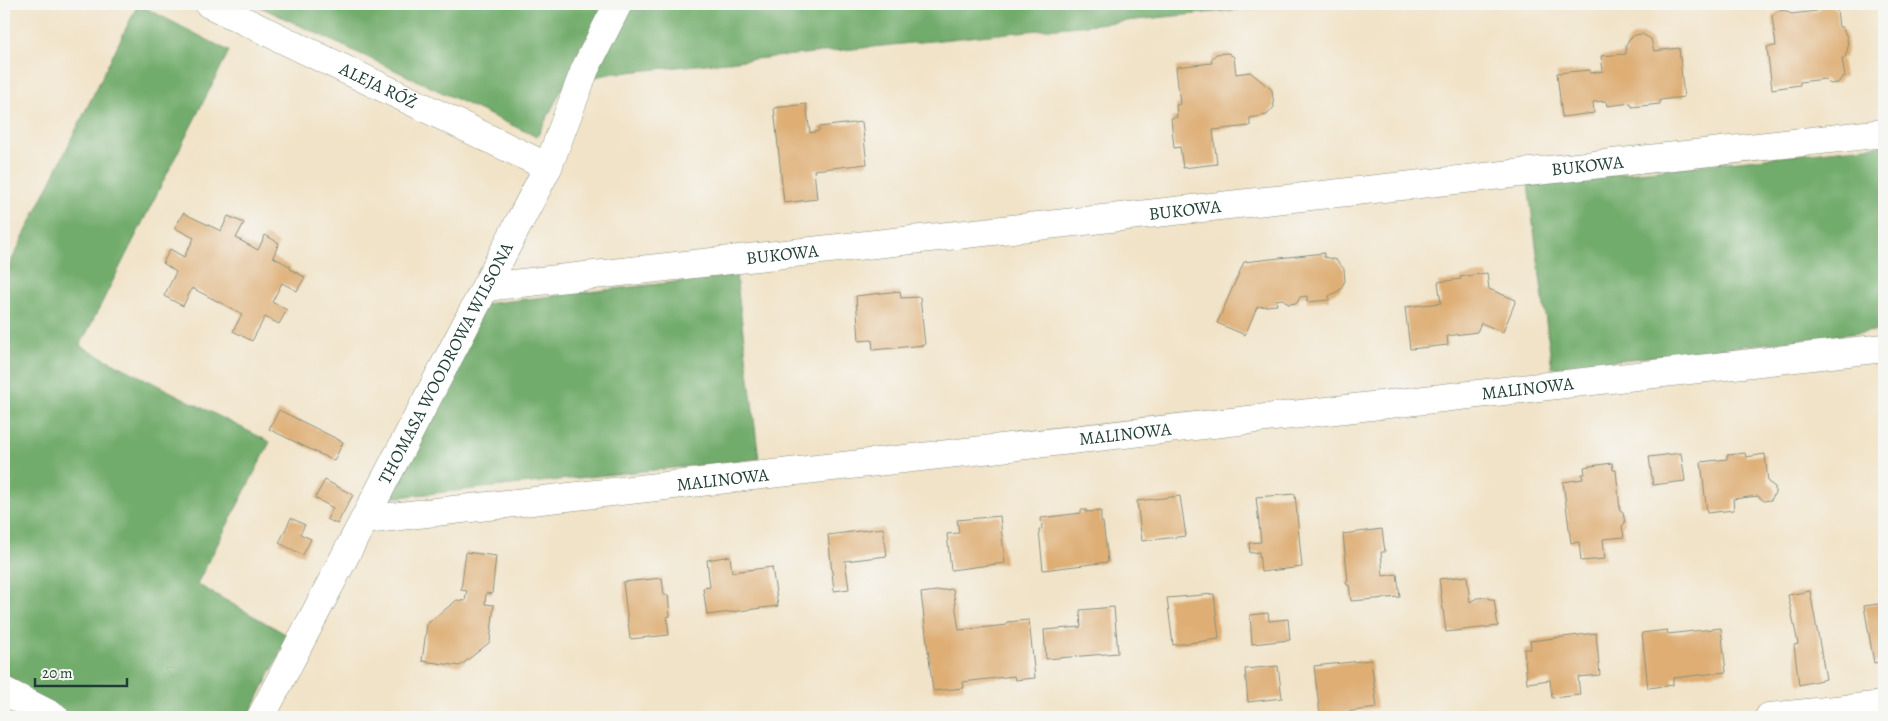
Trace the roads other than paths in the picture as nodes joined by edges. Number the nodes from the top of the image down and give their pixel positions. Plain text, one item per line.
1 (209, 4) edge
2 (618, 4) edge
3 (1884, 133) edge
4 (548, 167) junction
5 (485, 288) junction
6 (1884, 348) edge
7 (365, 520) junction
8 (4, 691) edge
9 (1884, 705) edge
10 (55, 717) edge
11 (261, 717) edge
12 (1768, 717) edge

1 - 4 street, ALEJA RÓŻ
2 - 4 street, THOMASA WOODROWA WILSONA
3 - 5 street, BUKOWA
4 - 5 street, THOMASA WOODROWA WILSONA
5 - 7 street, THOMASA WOODROWA WILSONA
6 - 7 street, MALINOWA
7 - 11 street, THOMASA WOODROWA WILSONA
8 - 10 street
9 - 12 street

